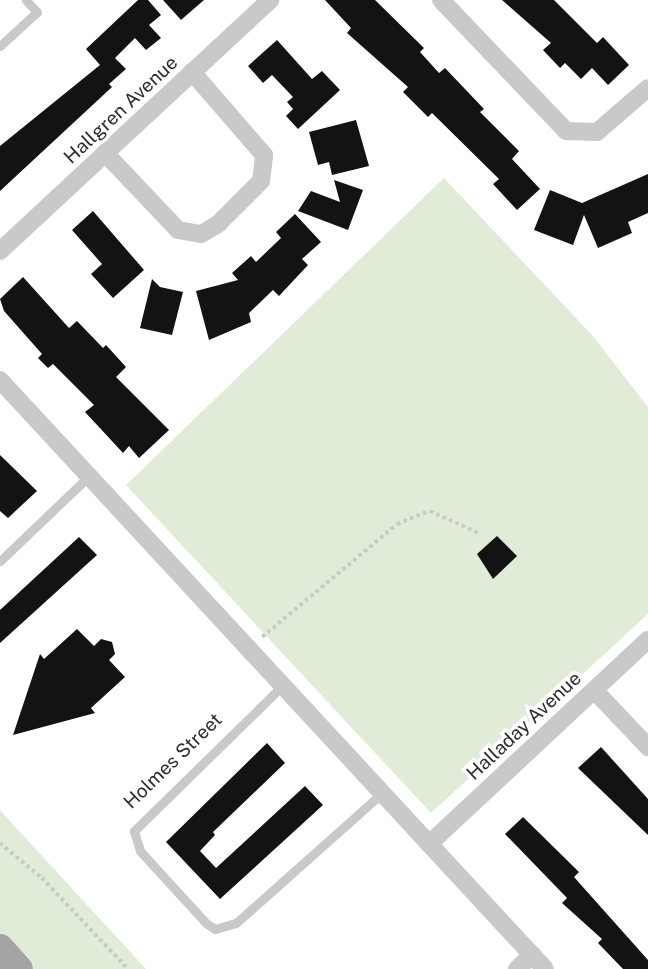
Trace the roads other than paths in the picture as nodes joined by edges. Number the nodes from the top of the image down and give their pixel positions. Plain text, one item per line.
1 (26, 0) edge
2 (270, 0) edge
3 (441, 0) edge
4 (0, 46) edge
5 (192, 72) junction
6 (648, 88) edge
7 (105, 153) junction
8 (0, 251) edge
9 (0, 380) edge
10 (89, 476) junction
11 (0, 561) edge
12 (648, 639) edge
13 (283, 685) junction
14 (594, 690) junction
15 (648, 747) edge
16 (382, 793) junction
17 (429, 844) junction
18 (0, 948) edge
19 (532, 955) junction
20 (19, 969) edge
21 (517, 969) edge
22 (545, 969) edge

1 - 4 lane
2 - 5 street, Hallgren Avenue
3 - 6 street
5 - 7 street, Hallgren Avenue
5 - 7 street
7 - 8 street, Hallgren Avenue
9 - 10 street
10 - 11 lane
10 - 13 street
12 - 14 street, Halladay Avenue
13 - 16 street
13 - 16 lane, Holmes Street
14 - 15 street
14 - 17 street, Halladay Avenue
16 - 17 street
17 - 19 street
18 - 20 main road
19 - 21 street
19 - 22 street

